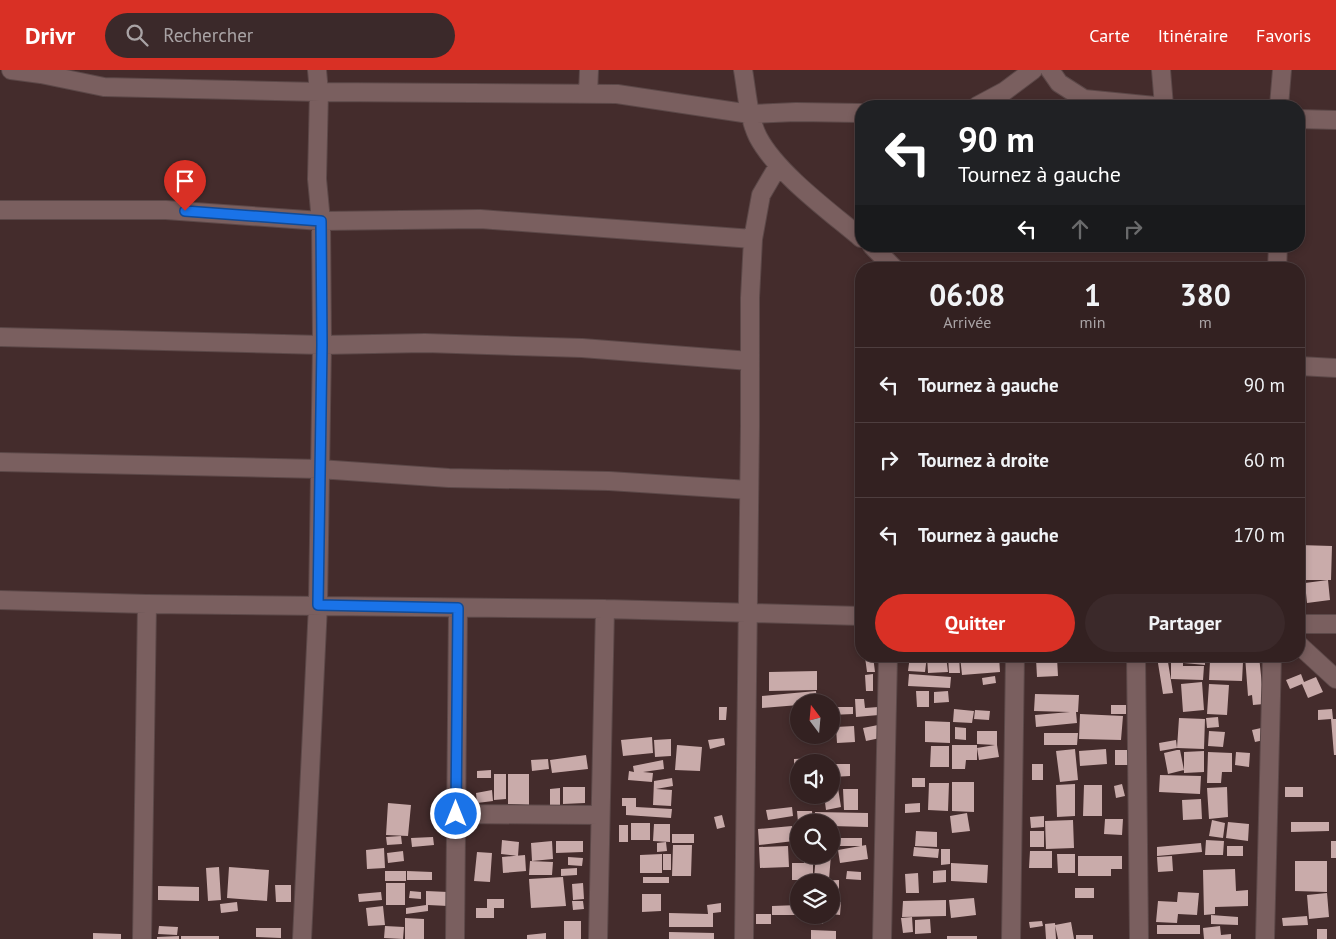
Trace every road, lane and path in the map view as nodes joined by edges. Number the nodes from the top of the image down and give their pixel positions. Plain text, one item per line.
1 (11, 70) edge
2 (317, 70) edge
3 (589, 70) edge
4 (743, 70) edge
5 (1033, 70) edge
6 (1050, 70) edge
7 (1161, 70) edge
8 (1282, 70) edge
9 (318, 92) junction
10 (588, 94) junction
11 (989, 100) edge
12 (1084, 100) edge
13 (1164, 100) edge
14 (1280, 100) edge
15 (855, 113) edge
16 (750, 114) junction
17 (1305, 119) edge
18 (1336, 120) edge
19 (778, 166) junction
20 (0, 210) edge
21 (321, 221) junction
22 (855, 233) edge
23 (752, 239) junction
24 (878, 252) edge
25 (888, 262) edge
26 (0, 337) edge
27 (322, 345) junction
28 (750, 361) junction
29 (1305, 366) edge
30 (1336, 368) edge
31 (0, 462) edge
32 (320, 469) junction
33 (749, 490) junction
34 (0, 600) edge
35 (147, 604) junction
36 (318, 605) junction
37 (458, 608) junction
38 (605, 609) junction
39 (747, 613) junction
40 (855, 616) edge
41 (1305, 624) edge
42 (1336, 624) edge
43 (1305, 651) edge
44 (888, 662) edge
45 (1015, 662) edge
46 (1136, 662) edge
47 (1272, 662) edge
48 (1336, 679) edge
49 (456, 814) junction
50 (600, 815) junction
51 (142, 939) edge
52 (302, 939) edge
53 (455, 939) edge
54 (598, 939) edge
55 (744, 939) edge
56 (882, 939) edge
57 (1011, 939) edge
58 (1139, 939) edge
59 (1265, 939) edge

1 - 9 street
2 - 9 street
3 - 10 street
4 - 16 street
5 - 11 street
6 - 12 street
7 - 13 street
8 - 14 street
9 - 10 street
9 - 21 street
10 - 16 street
15 - 16 street
16 - 19 street
17 - 18 street
19 - 22 street
19 - 23 street
20 - 21 street
21 - 23 street
21 - 27 street
23 - 28 street
24 - 25 street
26 - 27 street
27 - 28 street
27 - 32 street
28 - 33 street
29 - 30 street
31 - 32 street
32 - 33 street
32 - 36 street
33 - 39 street
34 - 35 street
35 - 36 street
35 - 51 street
36 - 37 street
36 - 52 street
37 - 38 street
37 - 49 street
38 - 39 street
38 - 50 street
39 - 40 street
39 - 55 street
41 - 42 street
43 - 48 street
44 - 56 street
45 - 57 street
46 - 58 street
47 - 59 street
49 - 50 street
49 - 53 street
50 - 54 street

